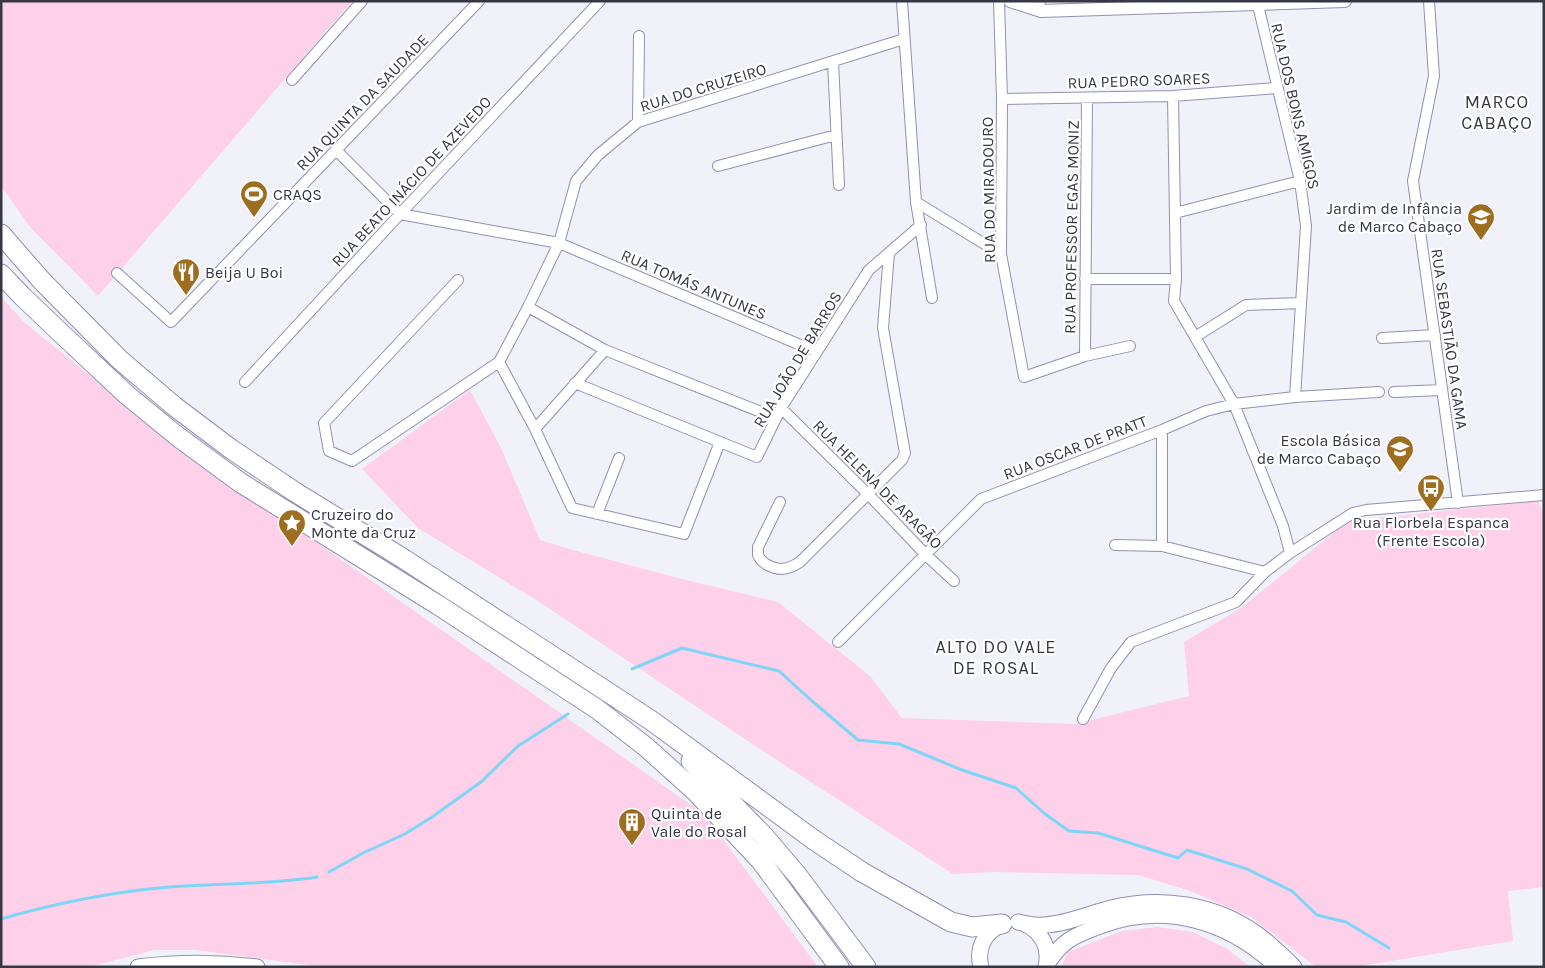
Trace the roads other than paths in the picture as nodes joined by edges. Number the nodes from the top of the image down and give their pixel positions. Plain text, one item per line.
1 (362, 1) edge
2 (479, 1) edge
3 (600, 1) edge
4 (902, 1) edge
5 (999, 1) edge
6 (1010, 1) edge
7 (1345, 1) edge
8 (1428, 1) edge
9 (1258, 3) edge
10 (1040, 6) edge
11 (639, 36) dead end
12 (904, 39) junction
13 (833, 62) junction
14 (292, 80) dead end
15 (1278, 88) junction
16 (1173, 96) junction
17 (1087, 98) junction
18 (1002, 100) junction
19 (638, 122) junction
20 (836, 135) junction
21 (336, 150) junction
22 (718, 166) dead end
23 (1300, 181) junction
24 (839, 185) dead end
25 (916, 202) junction
26 (1175, 213) junction
27 (400, 214) junction
28 (921, 225) junction
29 (1, 234) edge
30 (560, 243) junction
31 (889, 253) junction
32 (1001, 254) junction
33 (117, 273) dead end
34 (1, 274) edge
35 (1176, 279) junction
36 (458, 280) dead end
37 (1085, 280) junction
38 (932, 298) dead end
39 (1301, 302) junction
40 (528, 307) junction
41 (1435, 336) junction
42 (1195, 337) junction
43 (1382, 338) dead end
44 (1130, 346) dead end
45 (604, 350) junction
46 (817, 352) junction
47 (1084, 356) junction
48 (499, 362) junction
49 (245, 382) dead end
50 (575, 383) junction
51 (1442, 390) junction
52 (1378, 392) dead end
53 (1394, 392) dead end
54 (1295, 397) junction
55 (1234, 404) junction
56 (781, 408) junction
57 (776, 418) junction
58 (535, 429) junction
59 (1162, 430) junction
60 (720, 442) junction
61 (620, 458) dead end
62 (869, 495) junction
63 (1544, 495) edge
64 (780, 502) dead end
65 (1458, 503) junction
66 (597, 514) junction
67 (1115, 545) dead end
68 (1162, 546) junction
69 (1290, 553) junction
70 (926, 555) junction
71 (1265, 572) junction
72 (954, 581) dead end
73 (838, 642) dead end
74 (1083, 719) dead end
75 (652, 721) junction
76 (1010, 923) junction
77 (980, 950) junction
78 (1046, 966) edge
79 (138, 967) edge
80 (257, 967) edge
81 (839, 967) edge
82 (866, 967) edge
83 (970, 967) edge
84 (981, 967) edge
85 (1277, 967) edge
86 (1294, 967) edge

1 - 14 street
2 - 21 street, RUA QUINTA DA SAUDADE
3 - 27 street, RUA BEATO INÁCIO DE AZEVEDO
4 - 12 street
5 - 18 street, RUA DO MIRADOURO
6 - 10 street
7 - 9 street
8 - 41 street, RUA SEBASTIÃO DA GAMA
9 - 10 street
9 - 15 street, RUA DOS BONS AMIGOS
11 - 19 street
12 - 13 street, RUA DO CRUZEIRO
12 - 25 street
13 - 19 street, RUA DO CRUZEIRO
13 - 20 street
15 - 16 street, RUA PEDRO SOARES
15 - 23 street, RUA DOS BONS AMIGOS
16 - 17 street, RUA PEDRO SOARES
16 - 26 street
17 - 18 street, RUA PEDRO SOARES
17 - 37 street, RUA PROFESSOR EGAS MONIZ
18 - 32 street, RUA DO MIRADOURO
19 - 30 street, RUA DO CRUZEIRO
20 - 22 street
20 - 24 street
21 - 27 street
21 - 33 street, RUA QUINTA DA SAUDADE
23 - 26 street
23 - 39 street, RUA DOS BONS AMIGOS
25 - 28 street
25 - 32 street
26 - 35 street
27 - 30 street, RUA TOMÁS ANTUNES
27 - 49 street, RUA BEATO INÁCIO DE AZEVEDO
28 - 31 street, RUA JOÃO DE BARROS
28 - 38 street
29 - 75 highway
30 - 40 street, RUA DO CRUZEIRO
30 - 46 street, RUA TOMÁS ANTUNES
31 - 46 street, RUA JOÃO DE BARROS
31 - 62 street
32 - 47 street, RUA DO MIRADOURO
34 - 81 highway
35 - 37 street
35 - 42 street
36 - 48 street
37 - 47 street, RUA PROFESSOR EGAS MONIZ
39 - 42 street
39 - 54 street, RUA DOS BONS AMIGOS
40 - 45 street
40 - 48 street, RUA DO CRUZEIRO
41 - 43 street
41 - 51 street, RUA SEBASTIÃO DA GAMA
42 - 55 street
44 - 47 street
45 - 50 street
45 - 57 street
46 - 56 street, RUA JOÃO DE BARROS
48 - 58 street
50 - 58 street
50 - 60 street, RUA JOÃO DE BARROS
51 - 53 street
51 - 65 street, RUA SEBASTIÃO DA GAMA
52 - 54 street, RUA OSCAR DE PRATT
54 - 55 street, RUA OSCAR DE PRATT
55 - 59 street, RUA OSCAR DE PRATT
55 - 69 street
56 - 57 street, RUA JOÃO DE BARROS
56 - 62 street, RUA HELENA DE ARAGÃO
57 - 60 street, RUA JOÃO DE BARROS
58 - 66 street
59 - 68 street
59 - 70 street, RUA OSCAR DE PRATT
60 - 66 street
61 - 66 street
62 - 64 street
62 - 70 street, RUA HELENA DE ARAGÃO
63 - 65 street
65 - 69 street
67 - 68 street
68 - 71 street
69 - 71 street
70 - 72 street, RUA HELENA DE ARAGÃO
70 - 73 street, RUA OSCAR DE PRATT
71 - 74 street
75 - 76 highway
75 - 82 highway
76 - 77 main road
76 - 78 main road
76 - 86 main road
77 - 83 main road
77 - 84 main road
78 - 85 main road
79 - 80 main road

